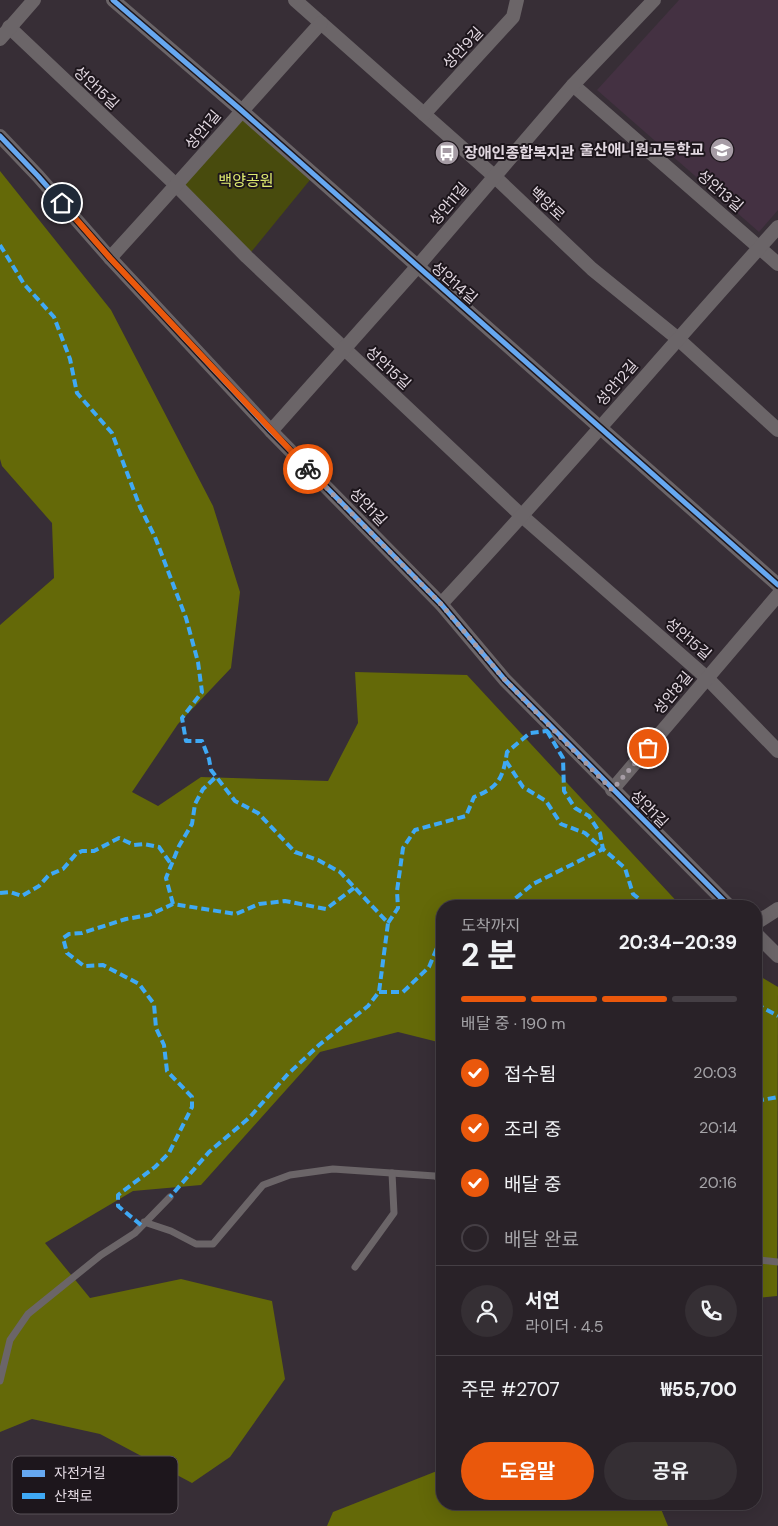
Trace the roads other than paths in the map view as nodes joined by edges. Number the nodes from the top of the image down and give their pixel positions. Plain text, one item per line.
1 (34, 0) edge
2 (113, 0) edge
3 (295, 0) edge
4 (518, 0) edge
5 (654, 0) edge
6 (321, 22) junction
7 (9, 27) junction
8 (0, 39) edge
9 (573, 85) junction
10 (241, 110) junction
11 (424, 114) junction
12 (0, 136) edge
13 (494, 176) junction
14 (176, 186) junction
15 (778, 228) edge
16 (760, 248) junction
17 (110, 258) junction
18 (778, 264) edge
19 (416, 267) junction
20 (678, 338) junction
21 (344, 348) junction
22 (600, 428) junction
23 (778, 430) edge
24 (271, 431) junction
25 (522, 516) junction
26 (778, 586) edge
27 (778, 595) edge
28 (441, 604) junction
29 (707, 678) junction
30 (778, 750) edge
31 (612, 790) junction
32 (723, 900) edge
33 (778, 909) edge
34 (762, 919) edge
35 (762, 940) edge
36 (778, 956) edge
37 (392, 1173) junction
38 (436, 1177) edge
39 (170, 1197) dead end
40 (144, 1222) junction
41 (762, 1260) edge
42 (778, 1262) edge
43 (355, 1267) dead end
44 (0, 1381) edge

1 - 7 street
2 - 10 street, 성안14길
3 - 6 street, 백양로
4 - 11 street, 성안9길
5 - 9 street, 성안11길
6 - 10 street, 성안1길
6 - 11 street, 백양로
7 - 8 street
7 - 14 street, 성안15길
9 - 13 street, 성안11길
9 - 16 street, 성안13길
10 - 14 street, 성안1길
10 - 19 street, 성안14길
11 - 13 street, 백양로
12 - 17 street, 성안1길
13 - 19 street, 성안11길
13 - 20 street, 백양로
14 - 17 street, 성안1길
14 - 21 street, 성안15길
15 - 16 street, 성안12길
16 - 18 street, 성안13길
16 - 20 street, 성안12길
17 - 24 street, 성안1길
19 - 21 street, 성안11길
19 - 22 street, 성안14길
20 - 22 street, 성안12길
20 - 23 street, 백양로
21 - 24 street, 성안11길
21 - 25 street, 성안15길
22 - 25 street, 성안12길
22 - 26 street, 성안14길
24 - 28 street, 성안1길
25 - 28 street, 성안12길
25 - 29 street, 성안15길
27 - 29 street, 성안8길
28 - 31 street, 성안1길
29 - 30 street, 성안15길
29 - 31 street, 성안8길
31 - 32 street, 성안1길
33 - 34 street
35 - 36 street
37 - 38 lane
37 - 40 lane
37 - 43 lane
39 - 40 lane
40 - 44 lane
41 - 42 lane

